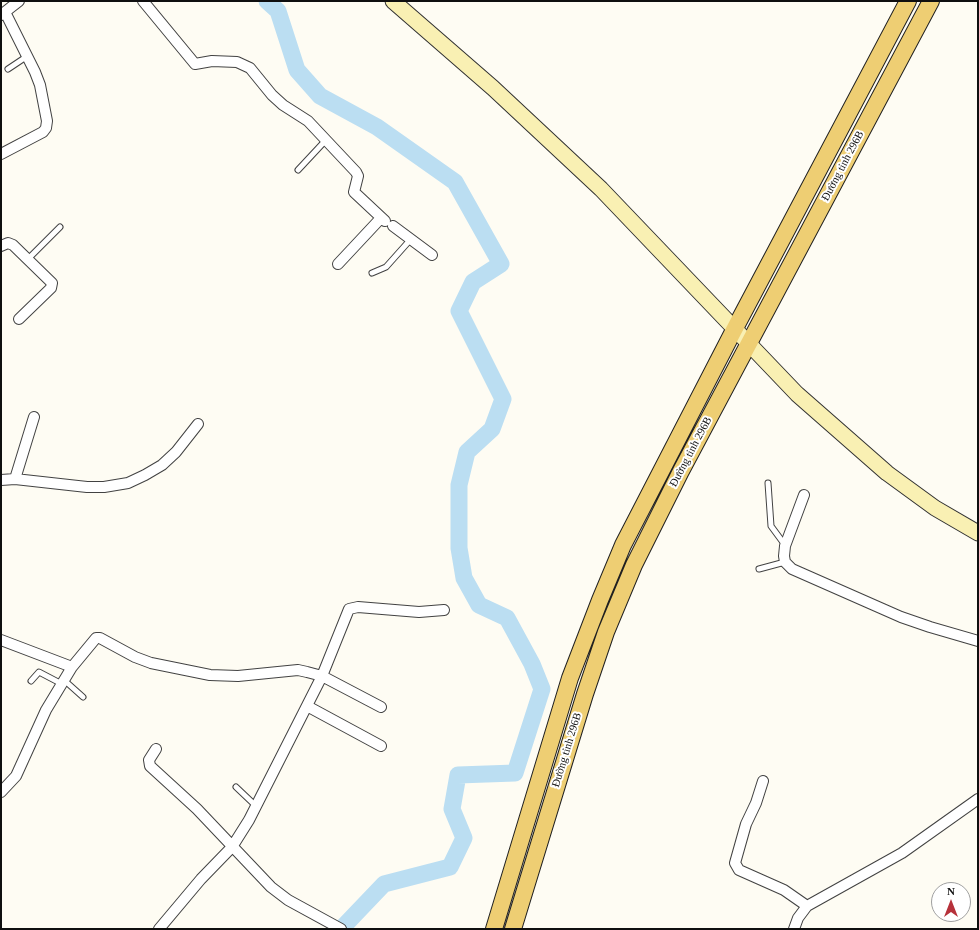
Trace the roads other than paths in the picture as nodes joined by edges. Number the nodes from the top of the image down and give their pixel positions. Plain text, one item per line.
1 (19, 1) edge
2 (143, 1) edge
3 (393, 1) edge
4 (908, 1) edge
5 (931, 1) edge
6 (3, 14) edge
7 (26, 57) junction
8 (8, 69) dead end
9 (326, 140) junction
10 (1, 154) edge
11 (298, 170) dead end
12 (386, 221) junction
13 (60, 227) dead end
14 (411, 239) junction
15 (1, 246) edge
16 (432, 255) dead end
17 (28, 259) junction
18 (338, 264) dead end
19 (372, 274) dead end
20 (19, 319) dead end
21 (734, 330) junction
22 (749, 345) junction
23 (34, 417) dead end
24 (198, 424) dead end
25 (15, 479) junction
26 (1, 480) edge
27 (768, 483) dead end
28 (804, 495) dead end
29 (978, 534) edge
30 (785, 546) junction
31 (785, 562) junction
32 (759, 568) dead end
33 (444, 610) dead end
34 (1, 640) edge
35 (978, 641) edge
36 (72, 667) junction
37 (322, 676) junction
38 (31, 681) dead end
39 (63, 682) junction
40 (83, 697) dead end
41 (307, 706) junction
42 (382, 707) dead end
43 (381, 746) dead end
44 (156, 749) dead end
45 (763, 781) dead end
46 (236, 787) dead end
47 (1, 792) edge
48 (978, 799) edge
49 (257, 807) junction
50 (232, 847) junction
51 (807, 906) junction
52 (338, 927) edge
53 (159, 929) edge
54 (494, 929) edge
55 (513, 929) edge
56 (794, 929) edge

1 - 6 street
2 - 9 street
3 - 21 street
4 - 21 main road, Đường tỉnh 296B
5 - 22 main road, Đường tỉnh 296B
6 - 7 street
7 - 8 lane
7 - 10 street
9 - 11 lane
9 - 12 street
12 - 14 street
12 - 18 street
13 - 17 lane
14 - 16 street
14 - 19 lane
15 - 17 street
17 - 20 street
21 - 22 street
21 - 54 main road, Đường tỉnh 296B
22 - 29 street
22 - 55 main road, Đường tỉnh 296B
23 - 25 street
24 - 25 street
25 - 26 street
27 - 30 lane
28 - 30 street
30 - 31 street
31 - 32 lane
31 - 35 street
33 - 37 street
34 - 36 street
36 - 37 street
36 - 39 street
37 - 41 street
37 - 42 street
38 - 39 lane
39 - 40 lane
39 - 47 street
41 - 43 street
41 - 49 street
44 - 50 street
45 - 51 street
46 - 49 lane
48 - 51 street
49 - 50 street
50 - 52 street
50 - 53 street
51 - 56 street

